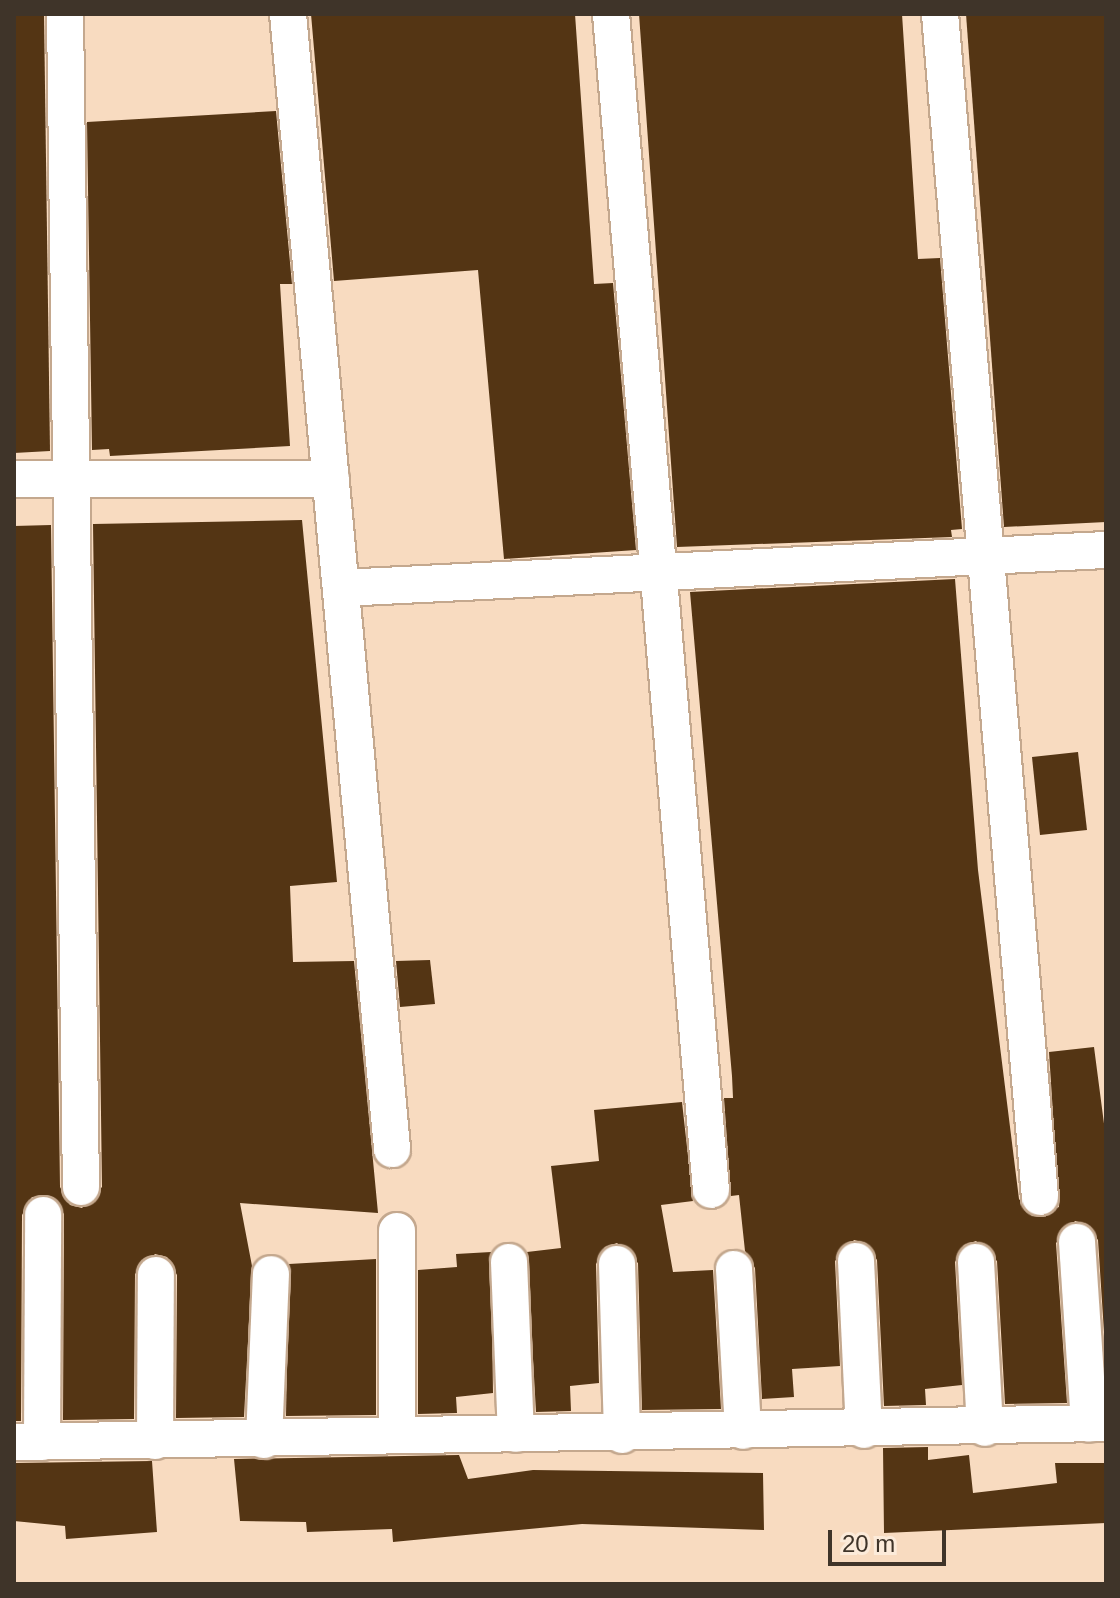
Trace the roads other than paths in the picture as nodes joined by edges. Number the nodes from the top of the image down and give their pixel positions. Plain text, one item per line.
1 (65, 14) edge
2 (288, 14) edge
3 (611, 14) edge
4 (940, 14) edge
5 (14, 479) edge
6 (71, 479) junction
7 (331, 479) junction
8 (1106, 550) edge
9 (983, 555) junction
10 (655, 572) junction
11 (342, 588) junction
12 (392, 1149) dead end
13 (81, 1187) dead end
14 (711, 1190) dead end
15 (1040, 1197) dead end
16 (43, 1215) dead end
17 (397, 1231) dead end
18 (1077, 1242) dead end
19 (856, 1261) dead end
20 (509, 1262) dead end
21 (976, 1262) dead end
22 (617, 1264) dead end
23 (734, 1269) dead end
24 (271, 1274) dead end
25 (156, 1275) dead end
26 (1098, 1423) edge
27 (985, 1428) junction
28 (864, 1430) junction
29 (397, 1431) junction
30 (743, 1431) junction
31 (516, 1434) junction
32 (622, 1435) junction
33 (264, 1440) junction
34 (155, 1441) junction
35 (28, 1442) edge

1 - 6 street
2 - 7 street
3 - 10 street
4 - 9 street
5 - 6 street
6 - 7 street
6 - 13 street
7 - 11 street
8 - 9 street
9 - 10 street
9 - 15 street
10 - 11 street
10 - 14 street
11 - 12 street
16 - 35 street
17 - 29 street
18 - 26 street
19 - 28 street
20 - 31 street
21 - 27 street
22 - 32 street
23 - 30 street
24 - 33 street
25 - 34 street
26 - 27 street
27 - 28 street
28 - 30 street
29 - 31 street
29 - 33 street
30 - 32 street
31 - 32 street
33 - 34 street
34 - 35 street

